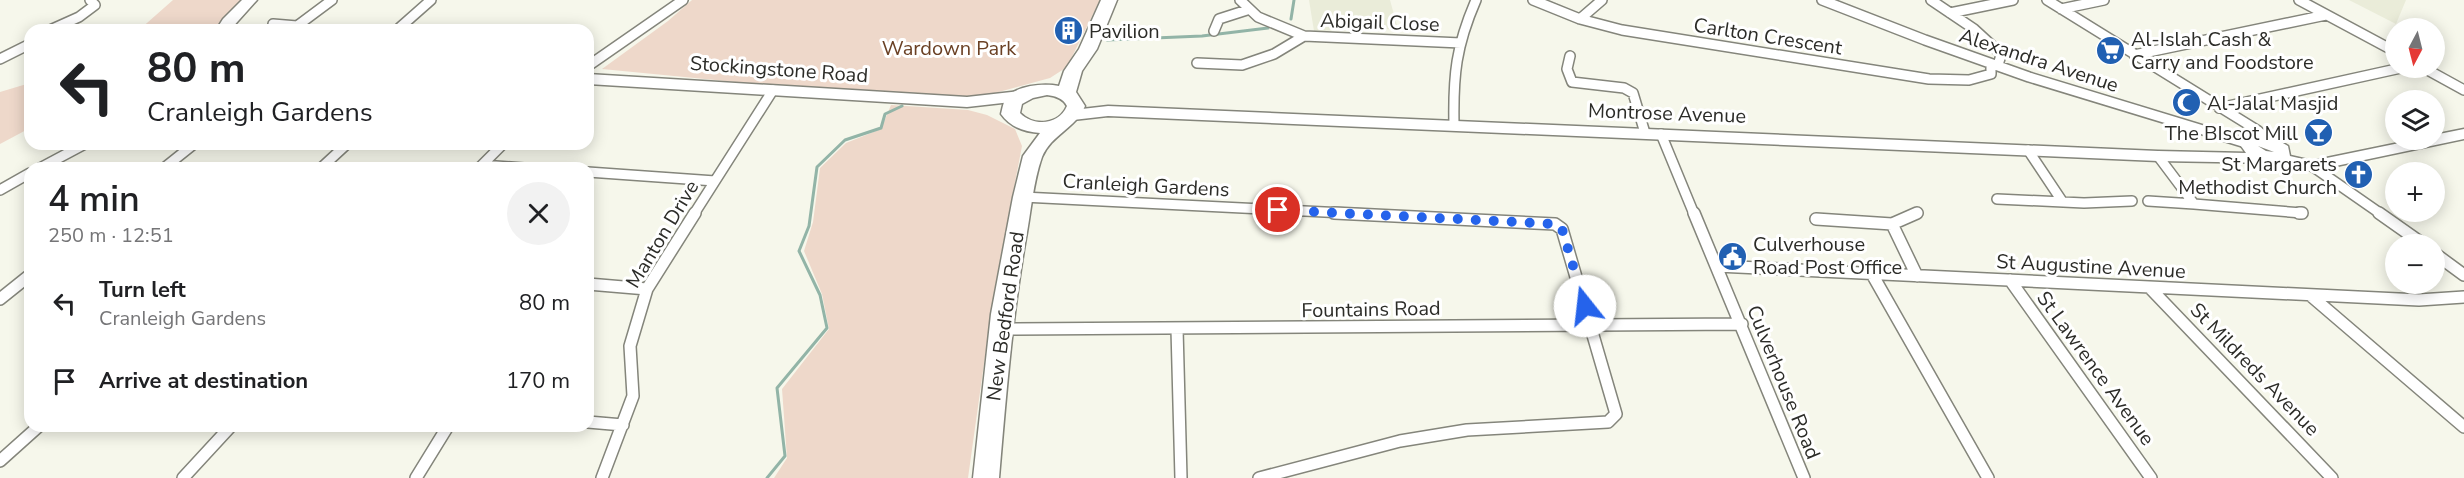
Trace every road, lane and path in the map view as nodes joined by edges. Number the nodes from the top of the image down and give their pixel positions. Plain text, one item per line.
1 (90, 0) edge
2 (250, 0) edge
3 (332, 0) edge
4 (431, 0) edge
5 (683, 0) edge
6 (1109, 0) edge
7 (1476, 0) edge
8 (1533, 0) edge
9 (1602, 0) edge
10 (1822, 0) edge
11 (1931, 0) edge
12 (2013, 0) edge
13 (2047, 0) edge
14 (2104, 0) edge
15 (2299, 0) edge
16 (1240, 1) edge
17 (1229, 2) dead end
18 (2061, 9) junction
19 (1247, 10) junction
20 (1950, 13) junction
21 (2326, 15) junction
22 (1580, 19) junction
23 (63, 24) edge
24 (227, 24) edge
25 (300, 24) edge
26 (404, 24) edge
27 (1214, 31) dead end
28 (1304, 36) junction
29 (1461, 43) junction
30 (2385, 46) edge
31 (24, 47) edge
32 (2134, 55) junction
33 (1570, 56) dead end
34 (0, 60) edge
35 (594, 62) edge
36 (1197, 63) dead end
37 (1995, 64) junction
38 (1073, 71) junction
39 (2385, 72) edge
40 (2442, 78) edge
41 (594, 79) edge
42 (2464, 79) edge
43 (2451, 83) junction
44 (773, 90) junction
45 (2464, 90) edge
46 (1028, 93) junction
47 (967, 102) junction
48 (1069, 108) junction
49 (2219, 108) junction
50 (2239, 120) junction
51 (1020, 122) junction
52 (1454, 125) junction
53 (1653, 134) junction
54 (2464, 134) edge
55 (2249, 144) junction
56 (74, 150) edge
57 (186, 150) edge
58 (340, 150) edge
59 (497, 150) edge
60 (2028, 150) junction
61 (2275, 152) junction
62 (1033, 156) junction
63 (2158, 156) junction
64 (2224, 158) junction
65 (51, 162) edge
66 (172, 162) edge
67 (328, 162) edge
68 (486, 162) edge
69 (2312, 166) junction
70 (594, 172) edge
71 (24, 176) edge
72 (715, 181) junction
73 (0, 190) edge
74 (1023, 197) junction
75 (1997, 198) dead end
76 (2062, 201) junction
77 (2132, 201) dead end
78 (2148, 201) dead end
79 (2194, 204) junction
80 (1917, 213) dead end
81 (2302, 213) dead end
82 (1816, 219) dead end
83 (1892, 224) junction
84 (2409, 234) edge
85 (2445, 261) edge
86 (1717, 266) junction
87 (1872, 274) junction
88 (2464, 275) edge
89 (1917, 276) junction
90 (24, 280) edge
91 (2010, 280) junction
92 (594, 285) edge
93 (2149, 287) junction
94 (647, 289) junction
95 (2310, 295) junction
96 (2464, 297) edge
97 (0, 299) edge
98 (1742, 324) junction
99 (1591, 325) junction
100 (1000, 329) junction
101 (1177, 329) junction
102 (594, 423) edge
103 (623, 425) junction
104 (2464, 427) edge
105 (32, 432) edge
106 (225, 432) edge
107 (444, 432) edge
108 (0, 461) edge
109 (183, 478) edge
110 (416, 478) edge
111 (602, 478) edge
112 (986, 478) edge
113 (1181, 478) edge
114 (1259, 478) edge
115 (1804, 478) edge
116 (1988, 478) edge
117 (2151, 478) edge
118 (2332, 478) edge

1 - 23 street
2 - 24 main road
3 - 25 street
4 - 26 street
5 - 35 street
6 - 38 highway, New Bedford Road
7 - 29 street
8 - 22 street, Carlton Crescent
9 - 22 street
10 - 37 street, Alexandra Avenue
11 - 20 street
12 - 20 street
13 - 18 street
14 - 18 street
15 - 21 street
16 - 17 street
16 - 19 street
18 - 32 street
19 - 27 street
19 - 28 street
20 - 37 street
21 - 30 street
21 - 32 street
22 - 37 street, Carlton Crescent
28 - 29 street, Abigail Close
28 - 36 street, Abigail Close
29 - 52 street
31 - 34 street
32 - 49 street
33 - 53 street, Culverhouse Road
37 - 55 street, Alexandra Avenue
38 - 46 highway, New Bedford Road
38 - 48 highway, New Bedford Road
39 - 49 street
40 - 43 street
41 - 44 main road, Stockingstone Road
42 - 43 street
43 - 45 street
44 - 47 main road, Stockingstone Road
44 - 72 street, Manton Drive
46 - 47 main road, Stockingstone Road
46 - 48 highway
46 - 51 highway
47 - 51 main road, Stockingstone Road
48 - 51 highway
48 - 52 main road, Montrose Avenue
48 - 62 highway, New Bedford Road
49 - 50 street
50 - 55 street
50 - 61 street
51 - 62 highway, New Bedford Road
52 - 53 main road, Montrose Avenue
53 - 60 main road, Montrose Avenue
53 - 86 street, Culverhouse Road
54 - 69 main road, Montrose Avenue
55 - 61 main road
55 - 64 main road, Montrose Avenue
56 - 65 street
57 - 66 street
58 - 67 street
59 - 68 street
60 - 63 main road, Montrose Avenue
60 - 76 street
61 - 64 main road, Montrose Avenue
61 - 69 main road, Montrose Avenue
62 - 74 highway, New Bedford Road
63 - 64 main road, Montrose Avenue
63 - 79 street
69 - 84 street
70 - 72 street
71 - 73 street
72 - 94 street, Manton Drive
74 - 99 street, Cranleigh Gardens
74 - 100 highway, New Bedford Road
75 - 76 street
76 - 77 street
78 - 79 street
79 - 81 street
80 - 83 street
82 - 83 street
83 - 89 street
85 - 88 street
86 - 87 street, St Augustine Avenue
86 - 98 street, Culverhouse Road
87 - 89 street, St Augustine Avenue
87 - 116 street
89 - 91 street, St Augustine Avenue
90 - 97 street
91 - 93 street, St Augustine Avenue
91 - 117 street, St Lawrence Avenue
92 - 94 street
93 - 95 street, St Augustine Avenue
93 - 118 street, St Mildreds Avenue
94 - 103 street, Manton Drive
95 - 96 street, St Augustine Avenue
95 - 104 street
98 - 99 street, Fountains Road
98 - 115 street, Culverhouse Road
99 - 101 street, Fountains Road
99 - 114 street, Cranleigh Gardens
100 - 101 street, Fountains Road
100 - 112 highway, New Bedford Road
101 - 113 street
102 - 103 street
103 - 111 street, Manton Drive
105 - 108 street
106 - 109 street
107 - 110 street

